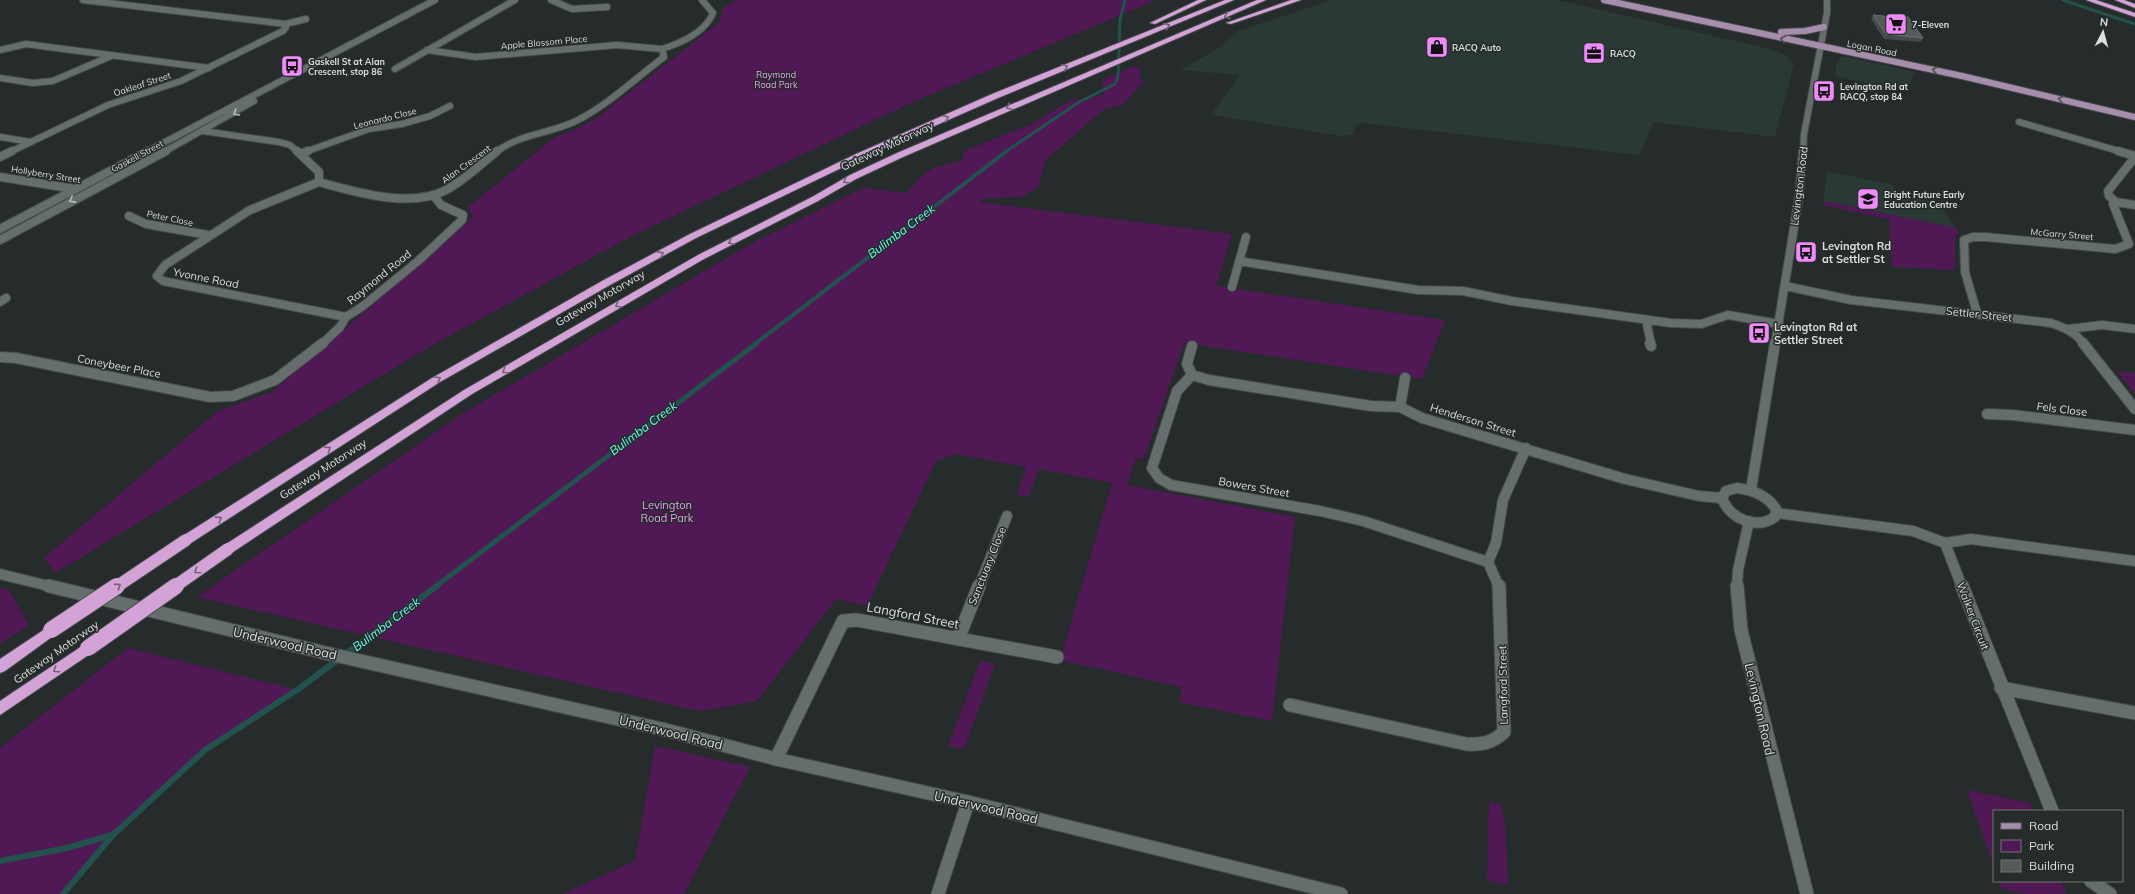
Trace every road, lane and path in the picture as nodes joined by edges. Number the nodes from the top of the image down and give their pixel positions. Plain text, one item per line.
1 (83, 0) edge
2 (435, 0) edge
3 (515, 0) edge
4 (551, 0) edge
5 (606, 0) edge
6 (702, 0) edge
7 (1203, 0) edge
8 (1231, 0) edge
9 (1263, 0) edge
10 (1298, 0) edge
11 (1604, 0) edge
12 (1627, 0) edge
13 (1827, 0) edge
14 (2089, 0) edge
15 (2118, 0) edge
16 (2135, 6) edge
17 (2135, 16) edge
18 (306, 19) dead end
19 (285, 24) junction
20 (1824, 27) junction
21 (1782, 32) junction
22 (1130, 37) junction
23 (1821, 44) junction
24 (662, 49) junction
25 (0, 50) edge
26 (427, 50) junction
27 (1141, 55) junction
28 (111, 56) junction
29 (209, 68) junction
30 (395, 69) dead end
31 (1991, 75) dead end
32 (0, 78) edge
33 (280, 83) junction
34 (2068, 93) dead end
35 (450, 106) dead end
36 (2135, 110) edge
37 (2135, 117) edge
38 (2019, 122) dead end
39 (187, 129) junction
40 (203, 131) junction
41 (0, 137) edge
42 (31, 142) junction
43 (300, 154) junction
44 (2135, 156) edge
45 (0, 157) edge
46 (0, 177) edge
47 (320, 182) junction
48 (76, 189) junction
49 (90, 191) junction
50 (433, 195) junction
51 (2116, 202) junction
52 (2135, 205) edge
53 (129, 216) dead end
54 (0, 229) edge
55 (208, 235) junction
56 (1246, 237) dead end
57 (0, 240) edge
58 (1239, 261) junction
59 (1785, 286) junction
60 (1232, 287) dead end
61 (1977, 313) junction
62 (346, 317) junction
63 (1646, 320) junction
64 (1779, 324) junction
65 (2068, 329) junction
66 (2135, 329) edge
67 (1192, 346) dead end
68 (1651, 346) dead end
69 (0, 358) edge
70 (1192, 374) junction
71 (1405, 378) dead end
72 (233, 396) joint
73 (1400, 407) junction
74 (2135, 410) edge
75 (1987, 414) dead end
76 (2135, 430) edge
77 (1526, 448) junction
78 (1751, 490) junction
79 (1722, 498) junction
80 (1776, 513) junction
81 (1007, 516) dead end
82 (1749, 521) junction
83 (1945, 543) junction
84 (2135, 561) edge
85 (1488, 562) junction
86 (0, 574) edge
87 (958, 639) junction
88 (1056, 657) dead end
89 (0, 667) edge
90 (2001, 688) junction
91 (1290, 705) dead end
92 (0, 709) edge
93 (2135, 713) edge
94 (776, 759) junction
95 (968, 802) junction
96 (2052, 810) edge
97 (2092, 882) edge
98 (938, 894) edge
99 (1341, 894) edge
100 (1807, 894) edge
101 (2110, 894) edge

1 - 19 street
2 - 33 street, Gaskell Street
3 - 26 street
4 - 5 street
6 - 24 street
7 - 22 highway
22 -> 8 highway, Gateway Motorway
9 -> 27 highway
10 - 27 highway
23 -> 11 main road, Logan Road
12 - 21 main road, Logan Road
13 - 20 street, Levington Road
14 - 17 highway
15 - 16 highway
18 - 19 street
19 - 29 street, Oakleaf Street
20 - 21 main road
20 - 23 street, Levington Road
21 - 23 main road, Logan Road
89 -> 22 highway, Gateway Motorway, bridge
23 - 31 main road, Logan Road
37 -> 23 main road, Logan Road
23 - 59 street, Levington Road
24 - 26 street, Apple Blossom Place
24 - 50 street, Alan Crescent
25 - 28 street
26 - 30 street
27 -> 92 highway, Gateway Motorway, bridge
28 - 29 street
28 - 32 street
29 - 42 street, Oakleaf Street
33 - 39 street, Gaskell Street
33 -> 40 street, Gaskell Street
34 - 36 main road
35 - 43 street, Leonardo Close
38 - 44 street, McGarry Street
39 - 40 street
39 - 48 street, Gaskell Street
40 - 43 street
40 - 49 street, Gaskell Street
41 - 42 street
42 - 45 street, Oakleaf Street
43 - 47 street
44 - 51 street, McGarry Street
46 - 48 street, Hollyberry Street
47 - 50 street, Alan Crescent
47 - 55 street, Yvonne Road
48 - 49 street, Hollyberry Street
48 - 54 street, Gaskell Street
49 -> 57 street, Gaskell Street
50 - 62 street, Raymond Road
51 - 52 street
51 - 61 street, McGarry Street
53 - 55 street, Peter Close
55 - 62 street, Yvonne Road
56 - 58 street
58 - 60 street
58 - 63 street
59 - 61 street, Settler Street
59 - 64 street, Levington Road
61 - 65 street, Settler Street
62 - 72 street, Raymond Road
63 - 64 street
63 - 68 street
64 - 78 street, Levington Road
65 - 66 street
65 - 74 street, Settler Street
67 - 70 street
69 - 72 street, Coneybeer Place
70 - 73 street, Henderson Street
70 - 85 street, Bowers Street
71 - 73 street
73 - 77 street, Henderson Street
75 - 76 street, Fels Close
77 - 79 street, Henderson Street
77 - 85 street
78 - 79 street
78 - 80 street
79 - 82 street
80 - 82 street
80 - 83 street
81 - 87 street, Sanctuary Close
82 - 100 street, Levington Road
83 - 84 street
83 - 90 street, Walker Circuit
85 - 91 street, Langford Street
86 - 94 street, Underwood Road
87 - 88 street, Langford Street
87 - 94 street, Langford Street
90 - 93 street
90 - 96 street, Walker Circuit
94 - 95 street, Underwood Road
95 - 98 street
95 - 99 street, Underwood Road
97 - 101 street

